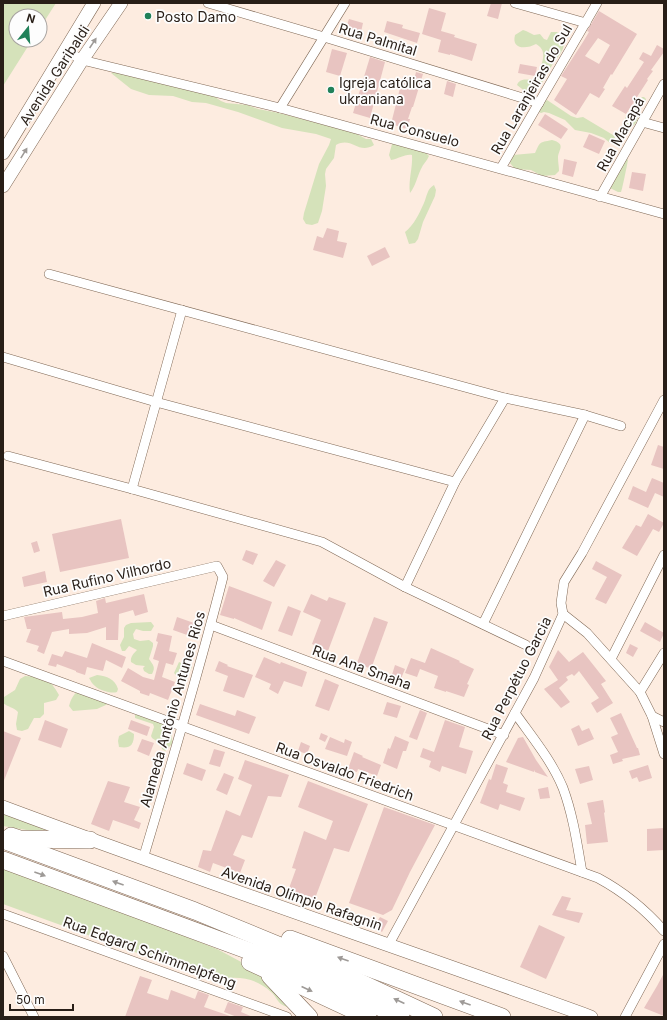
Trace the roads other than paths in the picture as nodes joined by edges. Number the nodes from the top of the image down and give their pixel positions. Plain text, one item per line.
1 (94, 3) edge
2 (121, 3) edge
3 (208, 3) edge
4 (345, 3) edge
5 (515, 3) edge
6 (597, 3) edge
7 (586, 23) junction
8 (324, 37) junction
9 (65, 50) junction
10 (82, 60) junction
11 (664, 84) edge
12 (540, 103) junction
13 (280, 108) junction
14 (642, 122) junction
15 (664, 128) edge
16 (3, 153) edge
17 (501, 168) junction
18 (3, 186) edge
19 (600, 197) junction
20 (664, 214) edge
21 (49, 274) dead end
22 (182, 310) junction
23 (3, 357) edge
24 (505, 398) junction
25 (664, 400) edge
26 (156, 402) junction
27 (585, 415) junction
28 (621, 426) dead end
29 (8, 456) dead end
30 (455, 482) junction
31 (132, 489) junction
32 (664, 555) edge
33 (218, 566) joint
34 (405, 587) junction
35 (563, 614) junction
36 (3, 616) edge
37 (483, 624) junction
38 (211, 626) junction
39 (526, 645) dead end
40 (664, 653) edge
41 (611, 659) junction
42 (3, 662) edge
43 (640, 692) junction
44 (515, 713) junction
45 (652, 716) junction
46 (664, 722) edge
47 (183, 727) junction
48 (504, 735) junction
49 (664, 754) edge
50 (3, 807) edge
51 (453, 825) junction
52 (3, 834) edge
53 (3, 840) edge
54 (90, 840) junction
55 (143, 859) junction
56 (3, 860) edge
57 (582, 872) junction
58 (195, 911) junction
59 (3, 914) edge
60 (664, 931) edge
61 (198, 933) junction
62 (389, 944) junction
63 (664, 944) edge
64 (3, 956) edge
65 (292, 959) junction
66 (263, 968) junction
67 (34, 1017) edge
68 (287, 1017) edge
69 (309, 1017) edge
70 (368, 1017) edge
71 (401, 1017) edge
72 (434, 1017) edge
73 (502, 1017) edge
74 (590, 1017) edge
75 (625, 1017) edge

1 - 9 street, Avenida Garibaldi
10 -> 2 street, Avenida Garibaldi
3 - 8 street, Rua Palmital
4 - 8 street
5 - 7 street
6 - 7 street, Rua Laranjeiras do Sul
7 - 12 street, Rua Laranjeiras do Sul
8 - 12 street, Rua Palmital
8 - 13 street
9 - 10 street, Rua Consuelo
9 - 16 street, Avenida Garibaldi
10 - 13 street, Rua Consuelo
18 -> 10 street, Avenida Garibaldi
11 - 14 street, Rua Macapá
12 - 17 street, Rua Laranjeiras do Sul
13 - 17 street, Rua Consuelo
14 - 15 street
14 - 19 street, Rua Macapá
17 - 19 street, Rua Consuelo
19 - 20 street, Rua Consuelo
21 - 22 street
22 - 24 street
22 - 26 street
23 - 26 street
24 - 27 street
24 - 30 street
25 - 35 street, Rua Perpétuo Garcia
26 - 30 street
26 - 31 street
27 - 28 street
27 - 37 street
29 - 31 street
30 - 34 street
31 - 34 street
32 - 41 street
33 - 36 street, Rua Rufino Vilhordo
33 - 38 street, Alameda Antônio Antunes Rios
34 - 37 street
35 - 41 street
35 - 44 street, Rua Perpétuo Garcia
37 - 39 street
38 - 47 street, Alameda Antônio Antunes Rios
38 - 48 street, Rua Ana Smaha
40 - 43 street
41 - 43 street
42 - 47 street, Rua Osvaldo Friedrich
43 - 45 street
44 - 48 street, Rua Perpétuo Garcia
44 - 57 street
45 - 46 street
45 - 49 street
47 - 51 street, Rua Osvaldo Friedrich
47 - 55 street, Alameda Antônio Antunes Rios
48 - 51 street, Rua Perpétuo Garcia
50 - 54 street, Avenida Olímpio Rafagnin
51 - 57 street, Rua Osvaldo Friedrich
51 - 62 street, Rua Perpétuo Garcia
52 - 54 highway
58 -> 53 highway
54 - 55 street, Avenida Olímpio Rafagnin
55 - 62 street, Avenida Olímpio Rafagnin
56 -> 61 highway
57 - 60 street, Rua Osvaldo Friedrich
58 - 65 highway
73 -> 58 highway
59 - 68 street, Rua Edgard Schimmelpfeng
61 - 65 highway
61 - 66 highway
62 - 74 street, Avenida Olímpio Rafagnin
63 - 75 street
64 - 67 street
65 - 71 highway
72 -> 65 highway
66 - 69 highway
66 -> 70 highway

